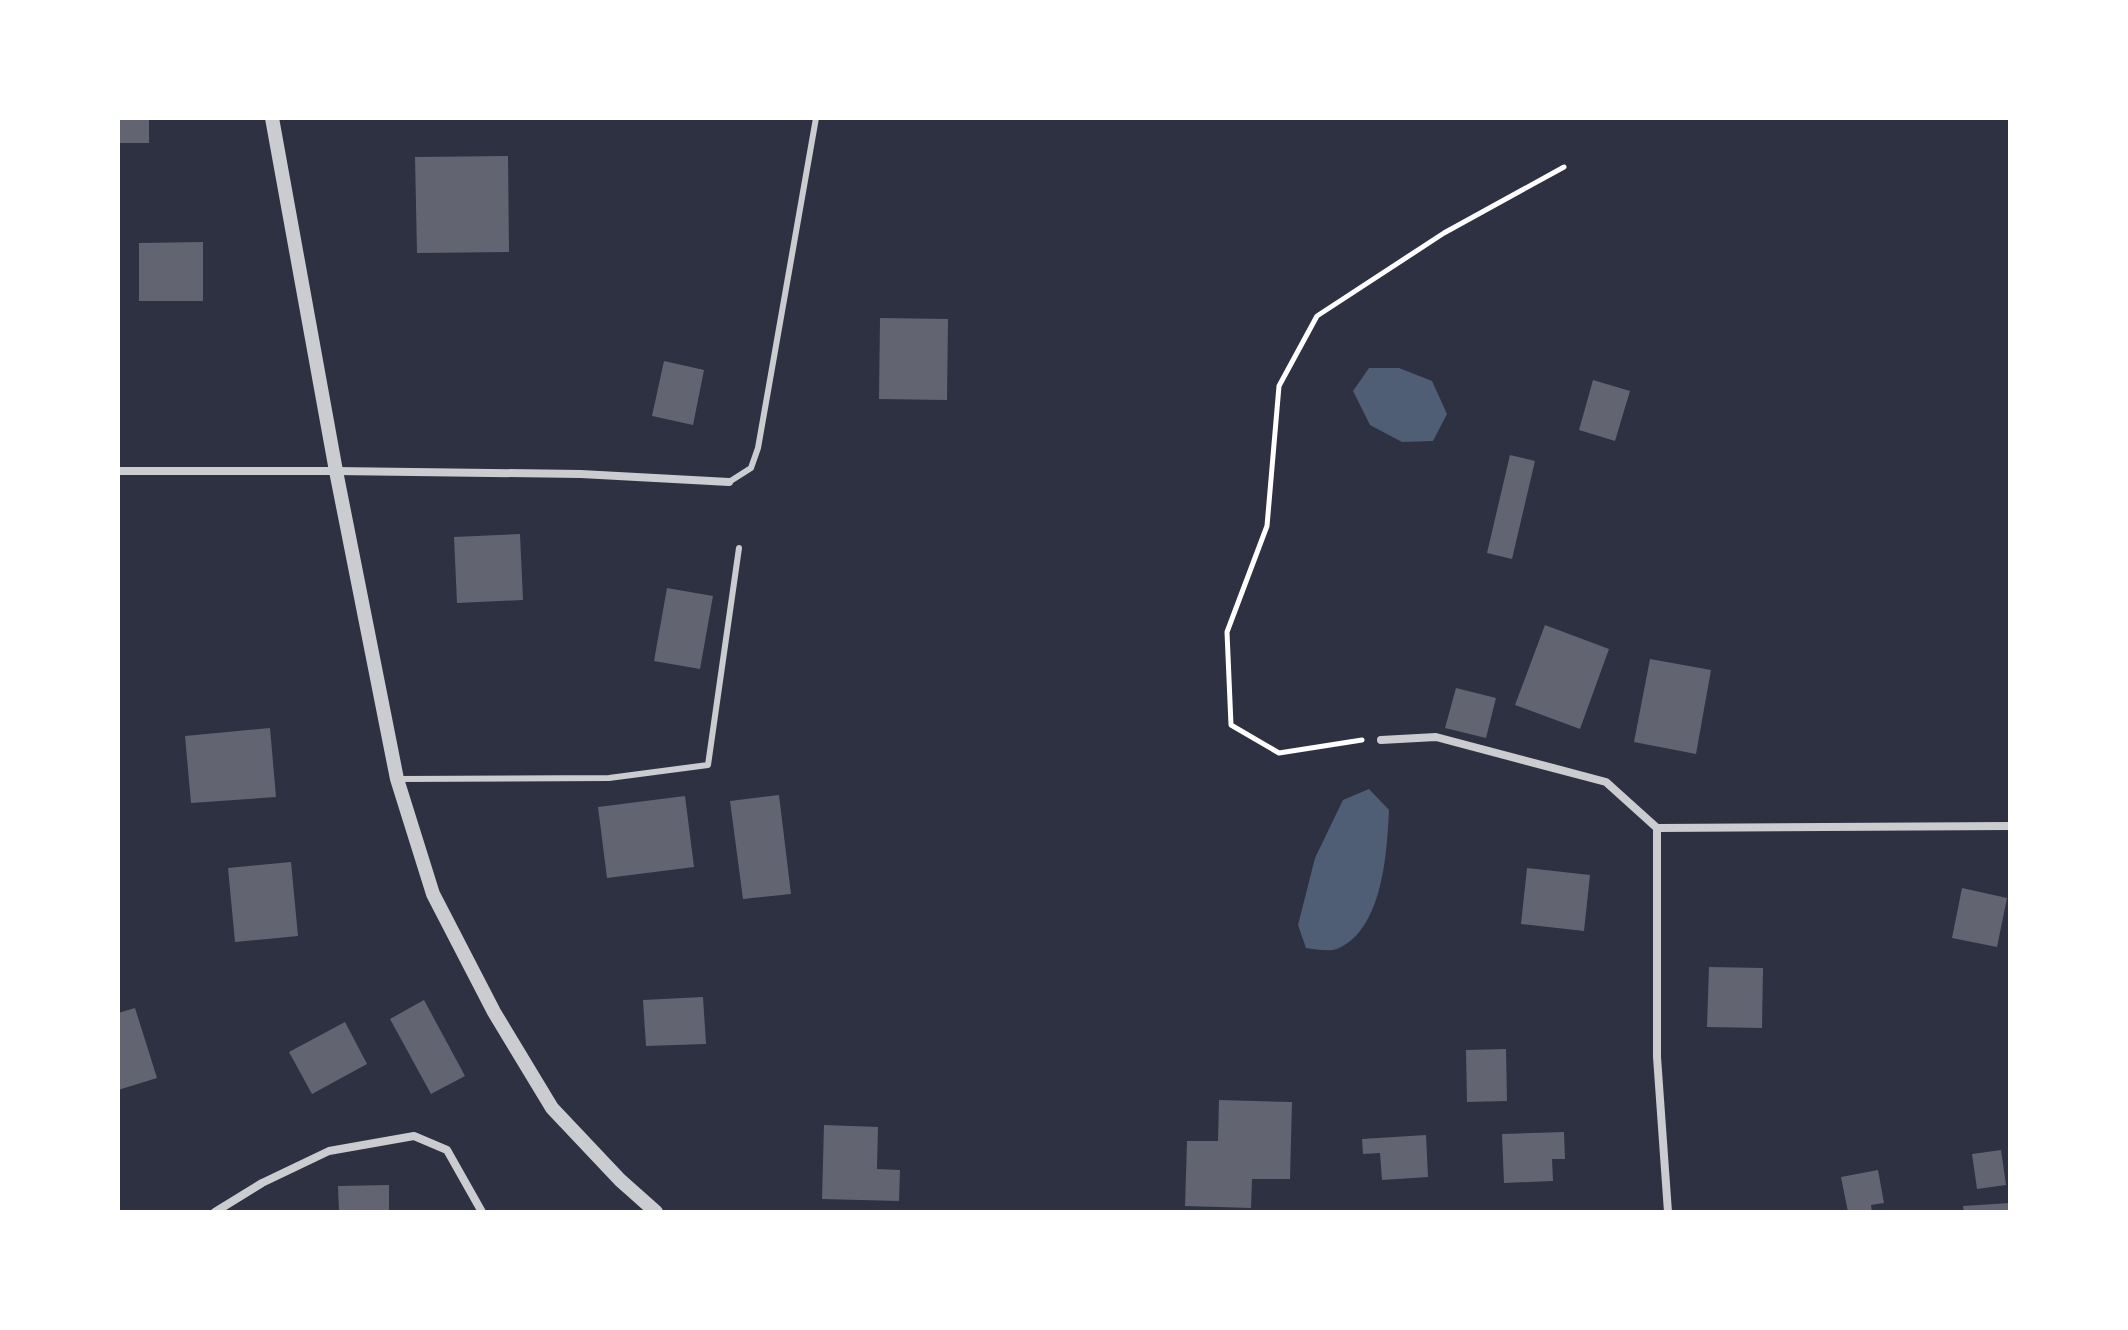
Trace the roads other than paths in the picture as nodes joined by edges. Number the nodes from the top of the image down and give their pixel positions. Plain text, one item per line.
1 (272, 118) edge
2 (816, 118) edge
3 (118, 471) edge
4 (336, 471) junction
5 (729, 482) joint
6 (739, 548) dead end
7 (1381, 740) road end
8 (397, 779) junction
9 (2010, 826) edge
10 (1657, 828) junction
11 (215, 1212) edge
12 (482, 1212) edge
13 (656, 1212) edge
14 (1668, 1212) edge

1 - 4 street
2 - 5 lane
3 - 4 street
4 - 5 street
4 - 8 street
6 - 8 lane
7 - 10 street
8 - 13 street
9 - 10 street
10 - 14 street
11 - 12 street

